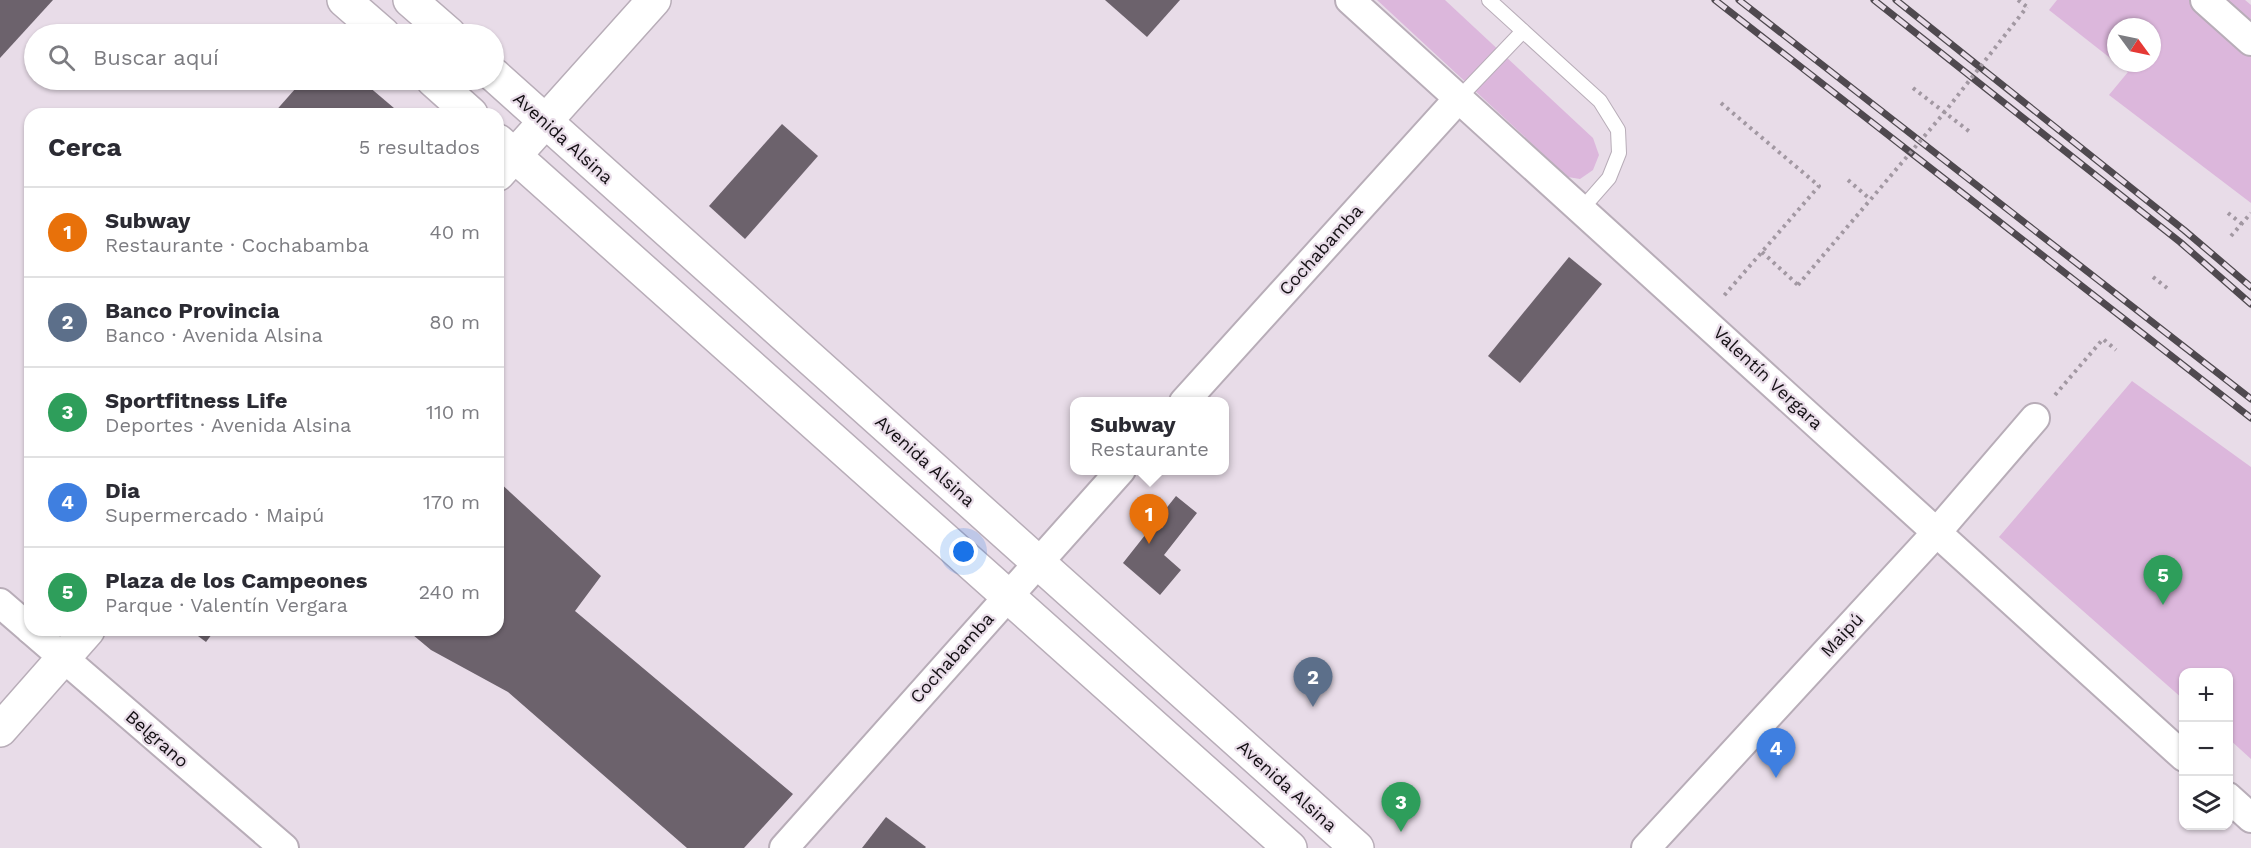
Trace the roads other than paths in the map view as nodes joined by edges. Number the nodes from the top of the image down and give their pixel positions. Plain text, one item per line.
1 (344, 0) edge
2 (410, 0) edge
3 (642, 0) edge
4 (654, 0) edge
5 (670, 0) edge
6 (1350, 0) edge
7 (1489, 0) edge
8 (2205, 0) edge
9 (372, 24) edge
10 (437, 24) edge
11 (628, 29) junction
12 (1523, 31) junction
13 (2251, 41) edge
14 (504, 84) edge
15 (445, 90) edge
16 (1459, 98) junction
17 (464, 108) edge
18 (545, 122) junction
19 (504, 156) edge
20 (504, 158) edge
21 (1580, 210) junction
22 (1189, 397) edge
23 (2035, 418) road end
24 (1117, 475) edge
25 (1936, 533) junction
26 (1038, 562) junction
27 (1007, 596) junction
28 (0, 603) edge
29 (24, 624) edge
30 (38, 636) edge
31 (83, 636) edge
32 (63, 658) junction
33 (0, 730) edge
34 (2179, 752) edge
35 (2233, 802) edge
36 (2251, 818) edge
37 (284, 848) edge
38 (784, 848) edge
39 (1290, 848) edge
40 (1357, 848) edge
41 (1646, 848) edge

1 - 9 main road
2 - 10 main road
3 - 11 street
4 - 11 main road
5 - 11 street
6 - 16 street, Valentín Vergara
7 - 12 lane
8 - 13 street
11 - 18 main road
12 - 16 lane
12 - 21 lane
14 - 18 main road, Avenida Alsina
15 - 17 main road
16 - 21 street, Valentín Vergara
16 - 22 street, Cochabamba
18 - 19 main road
18 - 26 main road, Avenida Alsina
20 - 27 main road
21 - 25 street, Valentín Vergara
23 - 25 street, Maipú
24 - 26 street, Cochabamba
25 - 34 street, Valentín Vergara
25 - 41 street, Maipú
26 - 27 street, Cochabamba
26 - 40 main road, Avenida Alsina
27 - 38 street, Cochabamba
27 - 39 main road
28 - 29 street, Belgrano
30 - 32 street, Belgrano
31 - 32 main road
32 - 33 main road
32 - 37 street, Belgrano
35 - 36 street

